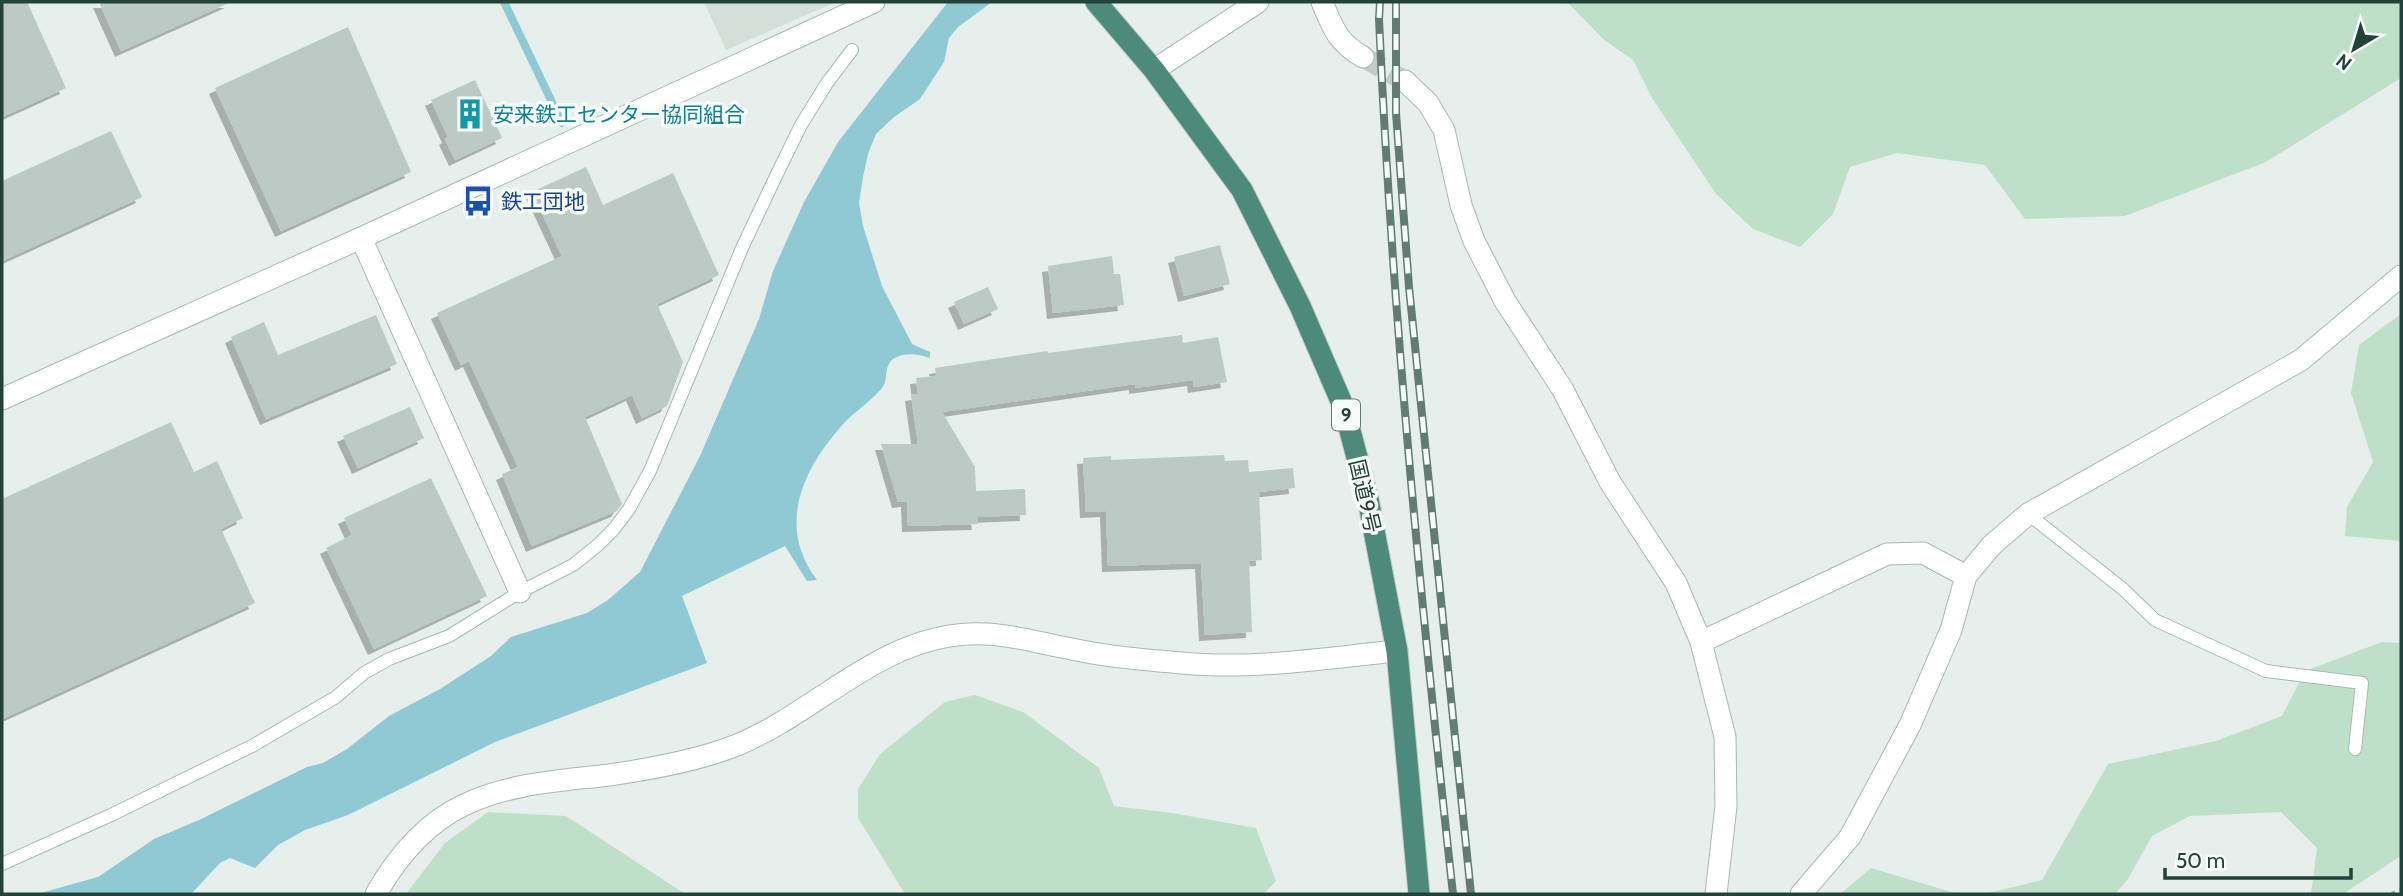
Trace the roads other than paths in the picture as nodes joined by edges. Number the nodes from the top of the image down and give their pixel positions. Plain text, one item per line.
1 (874, 2) edge
2 (1096, 2) edge
3 (1258, 2) edge
4 (1322, 2) edge
5 (852, 50) dead end
6 (1363, 57) tunnel mouth
7 (1154, 70) junction
8 (1405, 81) tunnel mouth
9 (361, 238) junction
10 (2401, 276) edge
11 (2, 399) edge
12 (2028, 514) junction
13 (1966, 576) junction
14 (520, 592) junction
15 (1701, 642) junction
16 (1396, 651) junction
17 (2355, 749) dead end
18 (2, 864) edge
19 (376, 894) edge
20 (1419, 894) edge
21 (1716, 894) edge
22 (1801, 894) edge

1 - 9 street
2 - 7 highway, 国道9号 / 9
3 - 7 street
4 - 6 street
5 - 14 lane
7 - 16 highway, 国道9号 / 9
8 - 15 street
9 - 11 street
9 - 14 street
10 - 12 street
12 - 13 street
12 - 17 lane
13 - 15 street
13 - 22 street
14 - 18 lane
15 - 21 street
16 - 19 street
16 - 20 highway, 国道9号 / 9

